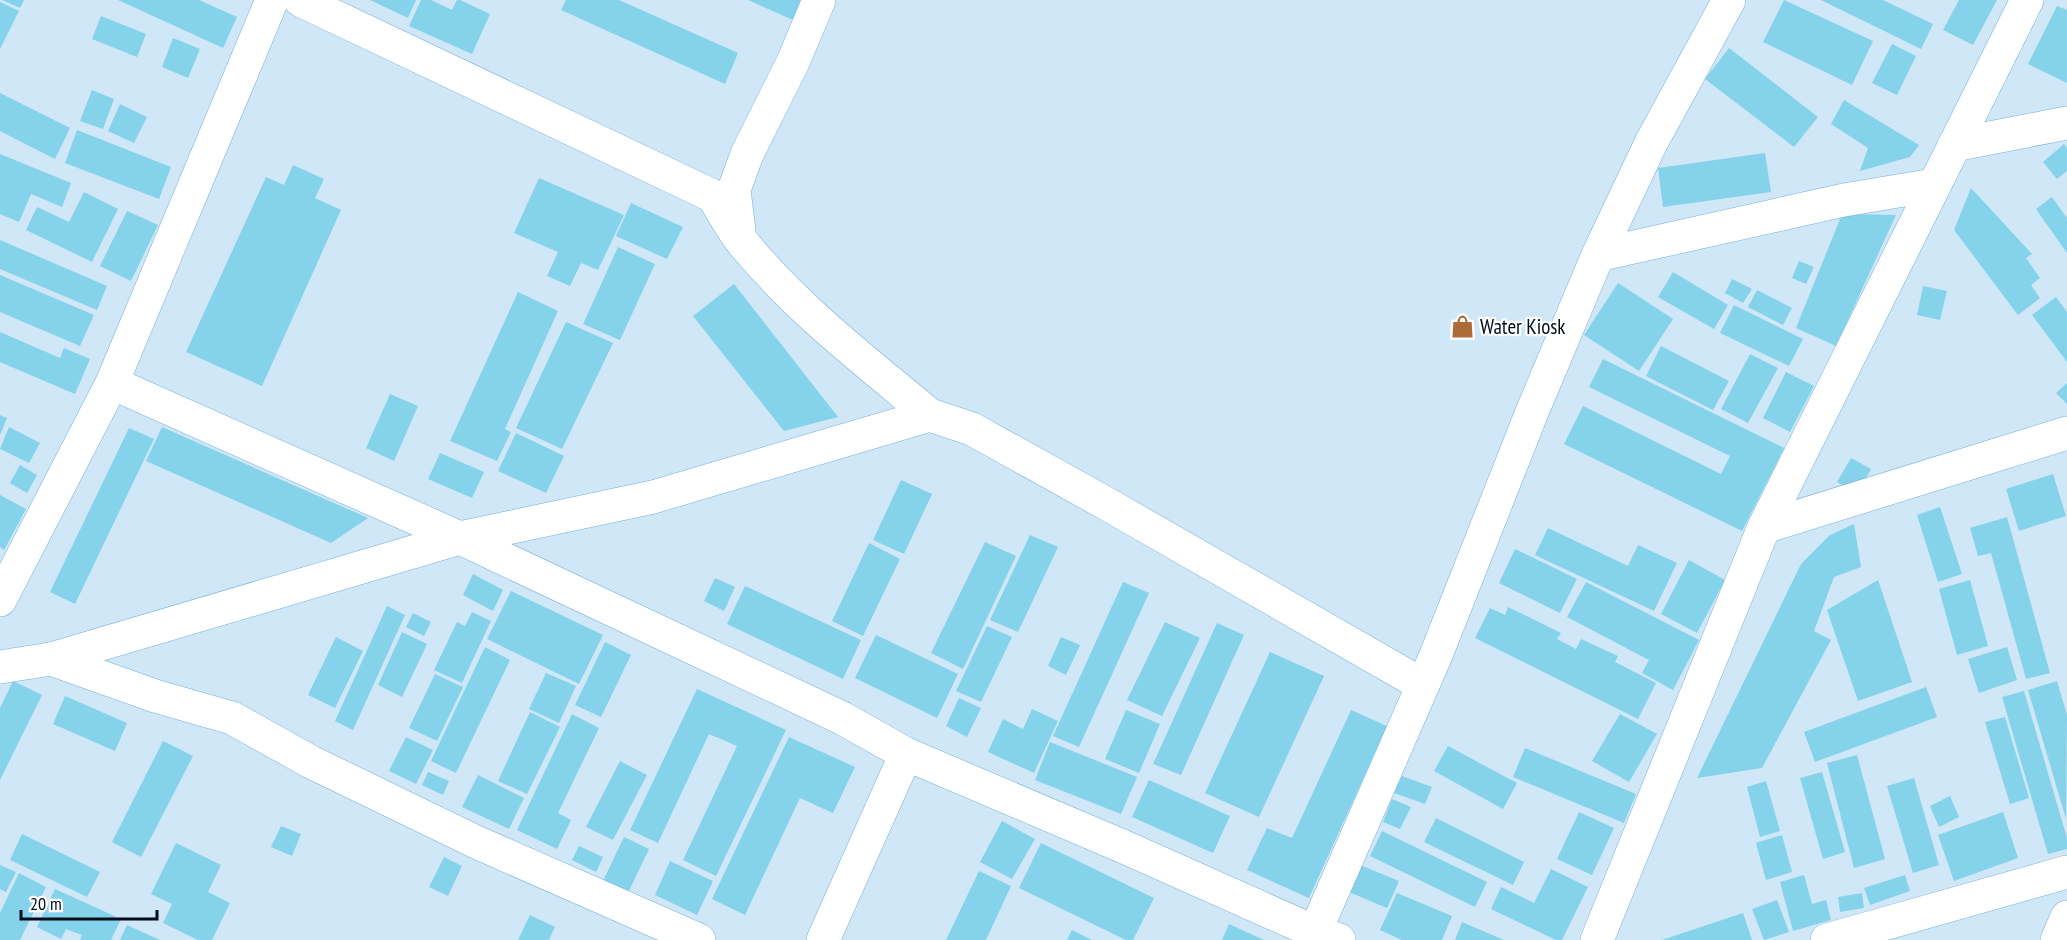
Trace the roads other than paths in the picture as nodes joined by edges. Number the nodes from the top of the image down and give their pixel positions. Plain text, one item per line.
1 (272, 0) edge
2 (300, 0) edge
3 (819, 0) edge
4 (1729, 0) edge
5 (2027, 0) edge
6 (2067, 123) edge
7 (1954, 145) junction
8 (1934, 185) junction
9 (741, 241) junction
10 (1598, 255) junction
11 (112, 383) junction
12 (930, 415) junction
13 (2067, 433) edge
14 (1764, 527) junction
15 (460, 538) junction
16 (0, 600) edge
17 (51, 658) junction
18 (0, 667) edge
19 (1423, 685) junction
20 (906, 754) junction
21 (2067, 872) edge
22 (2067, 917) edge
23 (1327, 936) edge
24 (699, 940) edge
25 (823, 940) edge
26 (1597, 940) edge
27 (1827, 940) edge
28 (2057, 940) edge

1 - 11 street
2 - 9 street
3 - 9 street
4 - 10 street
5 - 7 street
6 - 7 street
7 - 8 street
8 - 10 street
8 - 14 street
9 - 12 street
10 - 19 street
11 - 15 street
11 - 16 street
12 - 15 street
12 - 19 street
13 - 14 street
14 - 26 street
15 - 17 street
15 - 20 street
17 - 18 street
17 - 24 street
19 - 23 street
20 - 23 street
20 - 25 street
21 - 27 street
22 - 28 street

